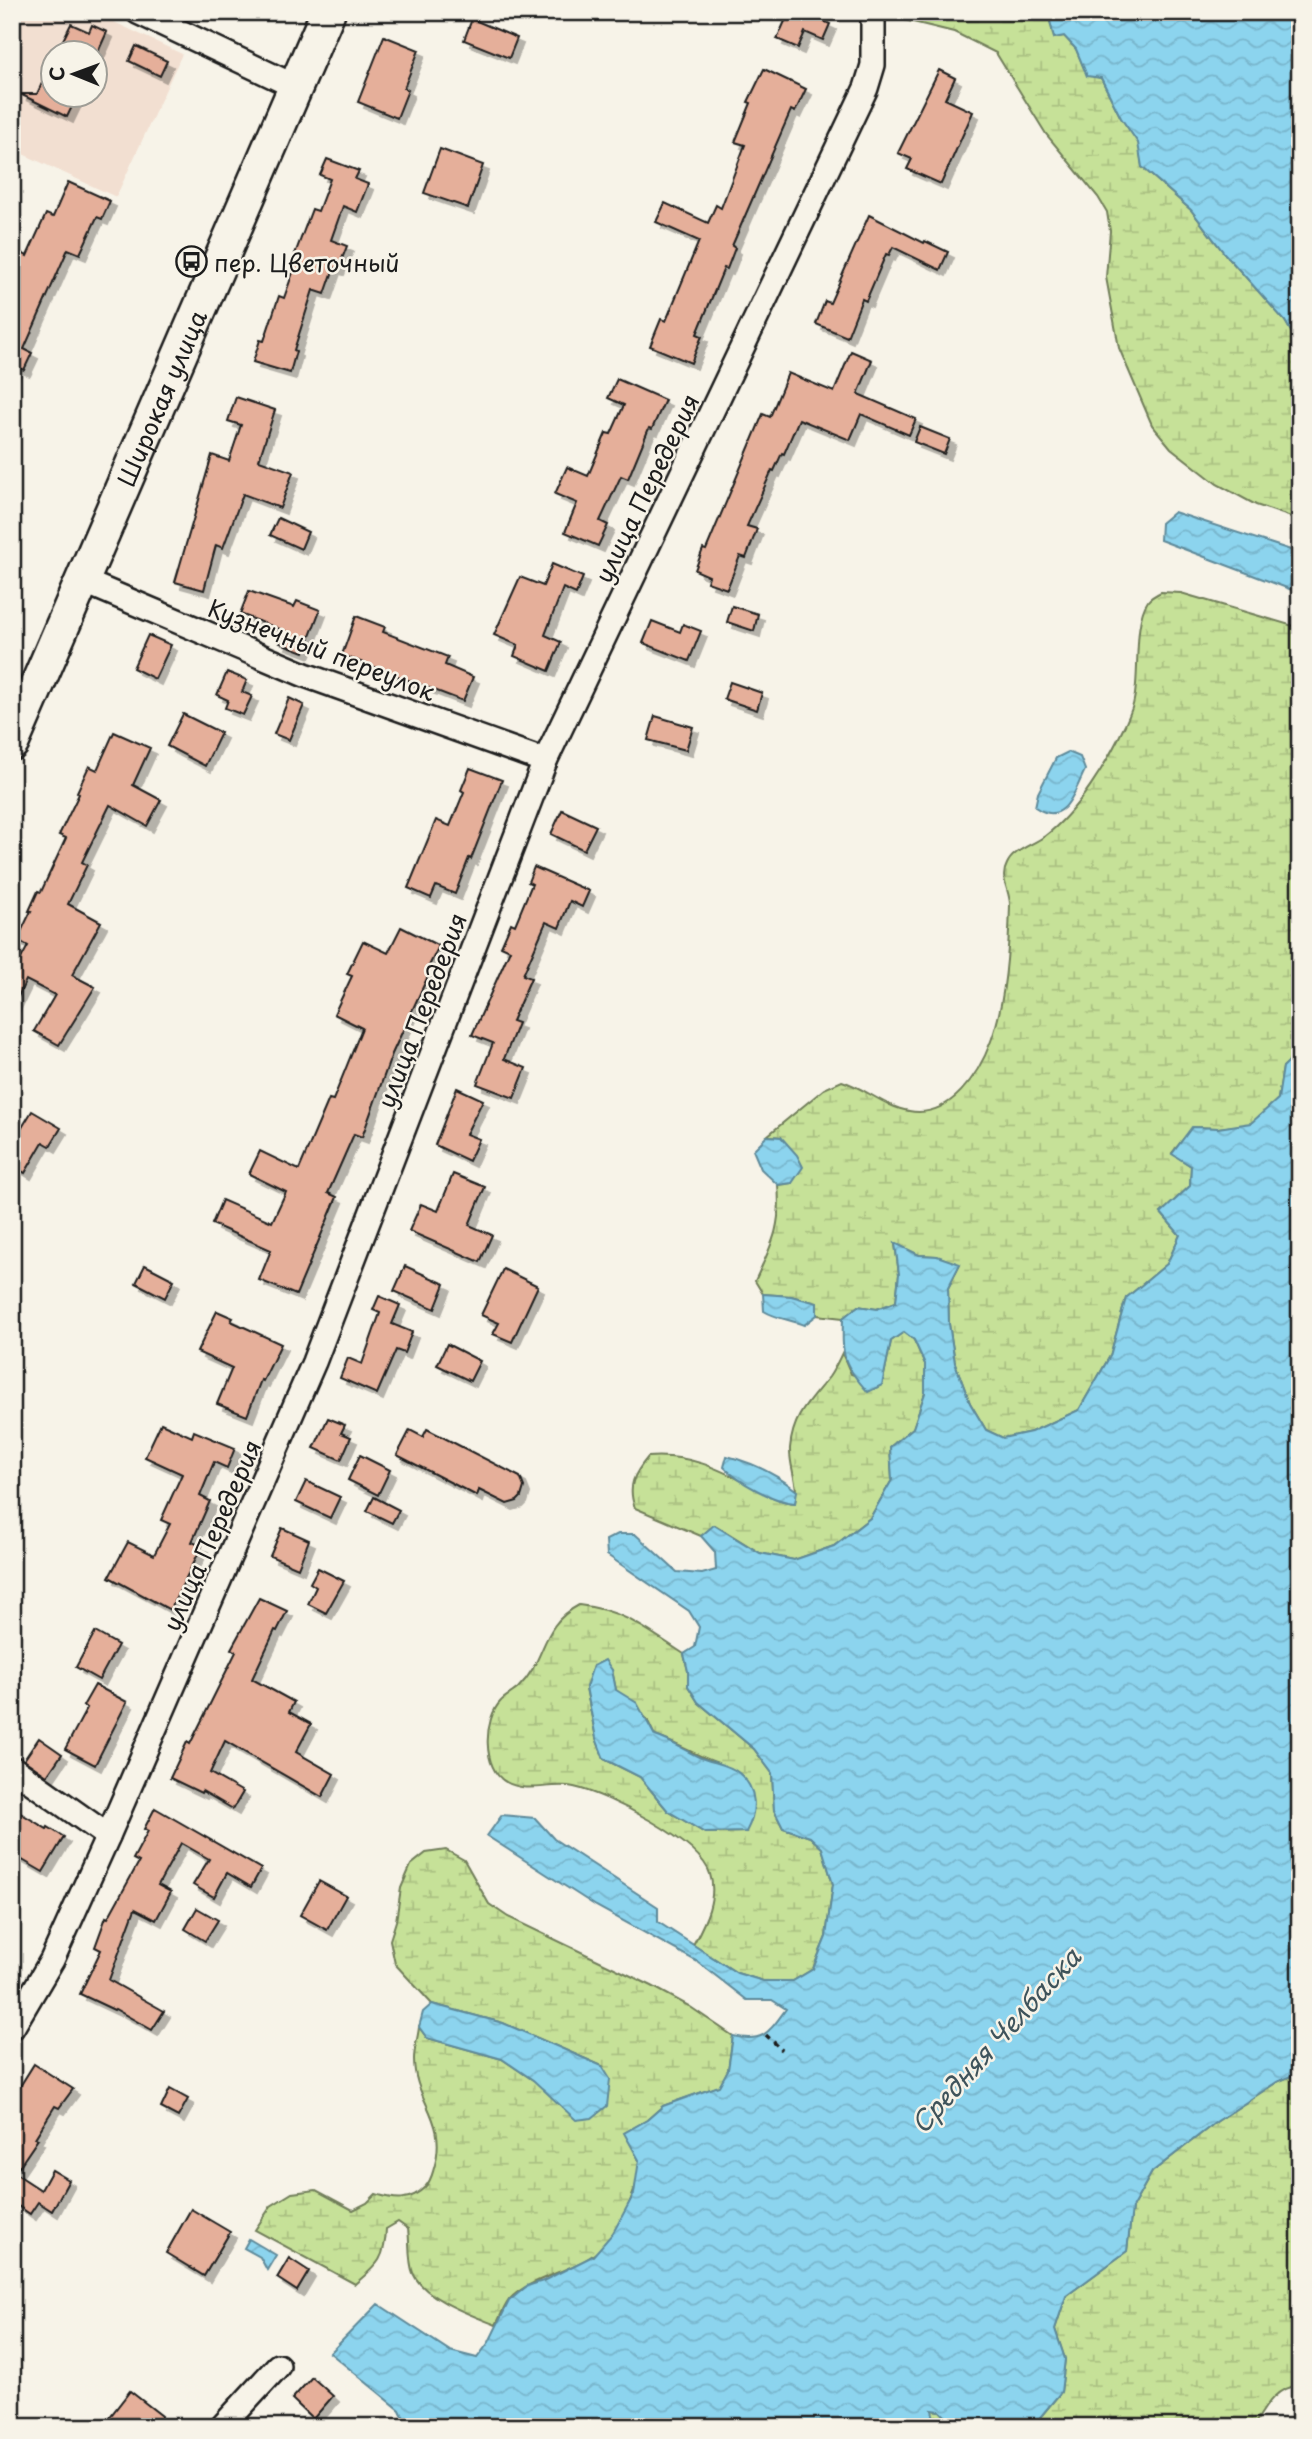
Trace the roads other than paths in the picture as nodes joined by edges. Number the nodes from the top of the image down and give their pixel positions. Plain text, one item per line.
1 (138, 12) edge
2 (328, 12) edge
3 (873, 12) edge
4 (296, 87) junction
5 (83, 580) junction
6 (12, 743) edge
7 (545, 761) junction
8 (12, 1768) edge
9 (108, 1836) junction
10 (12, 2028) edge
11 (278, 2366) dead end
12 (222, 2427) edge

1 - 4 street
2 - 4 street, Широкая улица
3 - 7 street, улица Передерия
4 - 5 street, Широкая улица
5 - 6 street, Широкая улица
5 - 7 street, Кузнечный переулок
7 - 9 street, улица Передерия
8 - 9 street
9 - 10 street, улица Передерия
11 - 12 street

